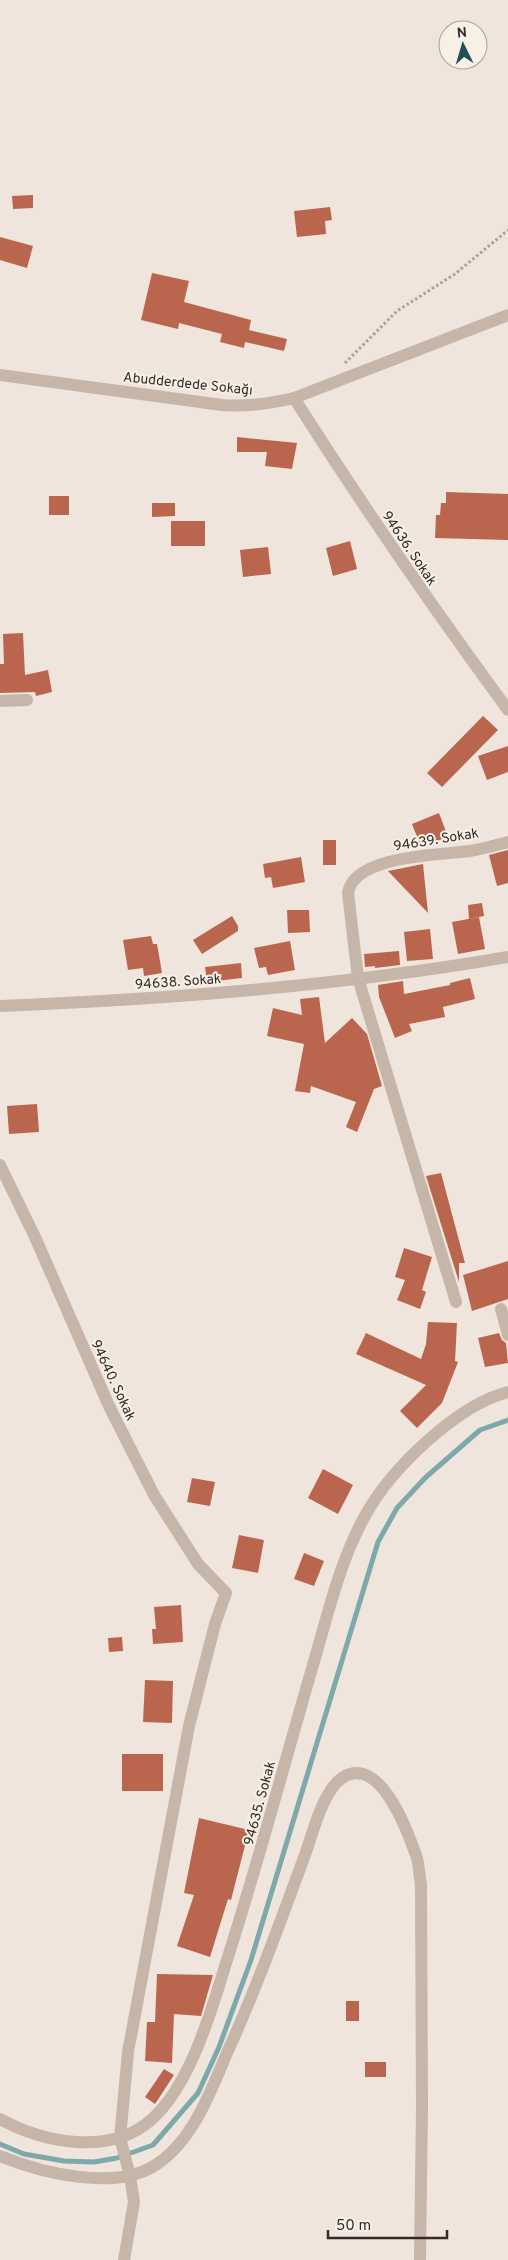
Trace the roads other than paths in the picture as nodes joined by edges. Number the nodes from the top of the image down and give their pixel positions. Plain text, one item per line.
1 (508, 315) edge
2 (0, 375) edge
3 (294, 398) junction
4 (27, 700) dead end
5 (0, 701) edge
6 (508, 710) edge
7 (508, 842) edge
8 (508, 957) edge
9 (358, 978) junction
10 (0, 1006) edge
11 (0, 1166) edge
12 (456, 1302) dead end
13 (501, 1310) dead end
14 (508, 1335) edge
15 (508, 1392) edge
16 (0, 2118) edge
17 (120, 2138) junction
18 (0, 2156) edge
19 (130, 2176) junction
20 (124, 2260) edge
21 (420, 2260) edge

1 - 3 street, Abudderdede Sokağı
2 - 3 street, Abudderdede Sokağı
3 - 6 street, 94636. Sokak
4 - 5 street
7 - 9 street, 94639. Sokak
8 - 9 street, 94638. Sokak
9 - 10 street, 94638. Sokak
9 - 12 street
11 - 17 street, 94640. Sokak
13 - 14 street
15 - 17 street, 94635. Sokak
16 - 17 street, 94635. Sokak
17 - 19 street
18 - 19 street
19 - 20 street
19 - 21 street

